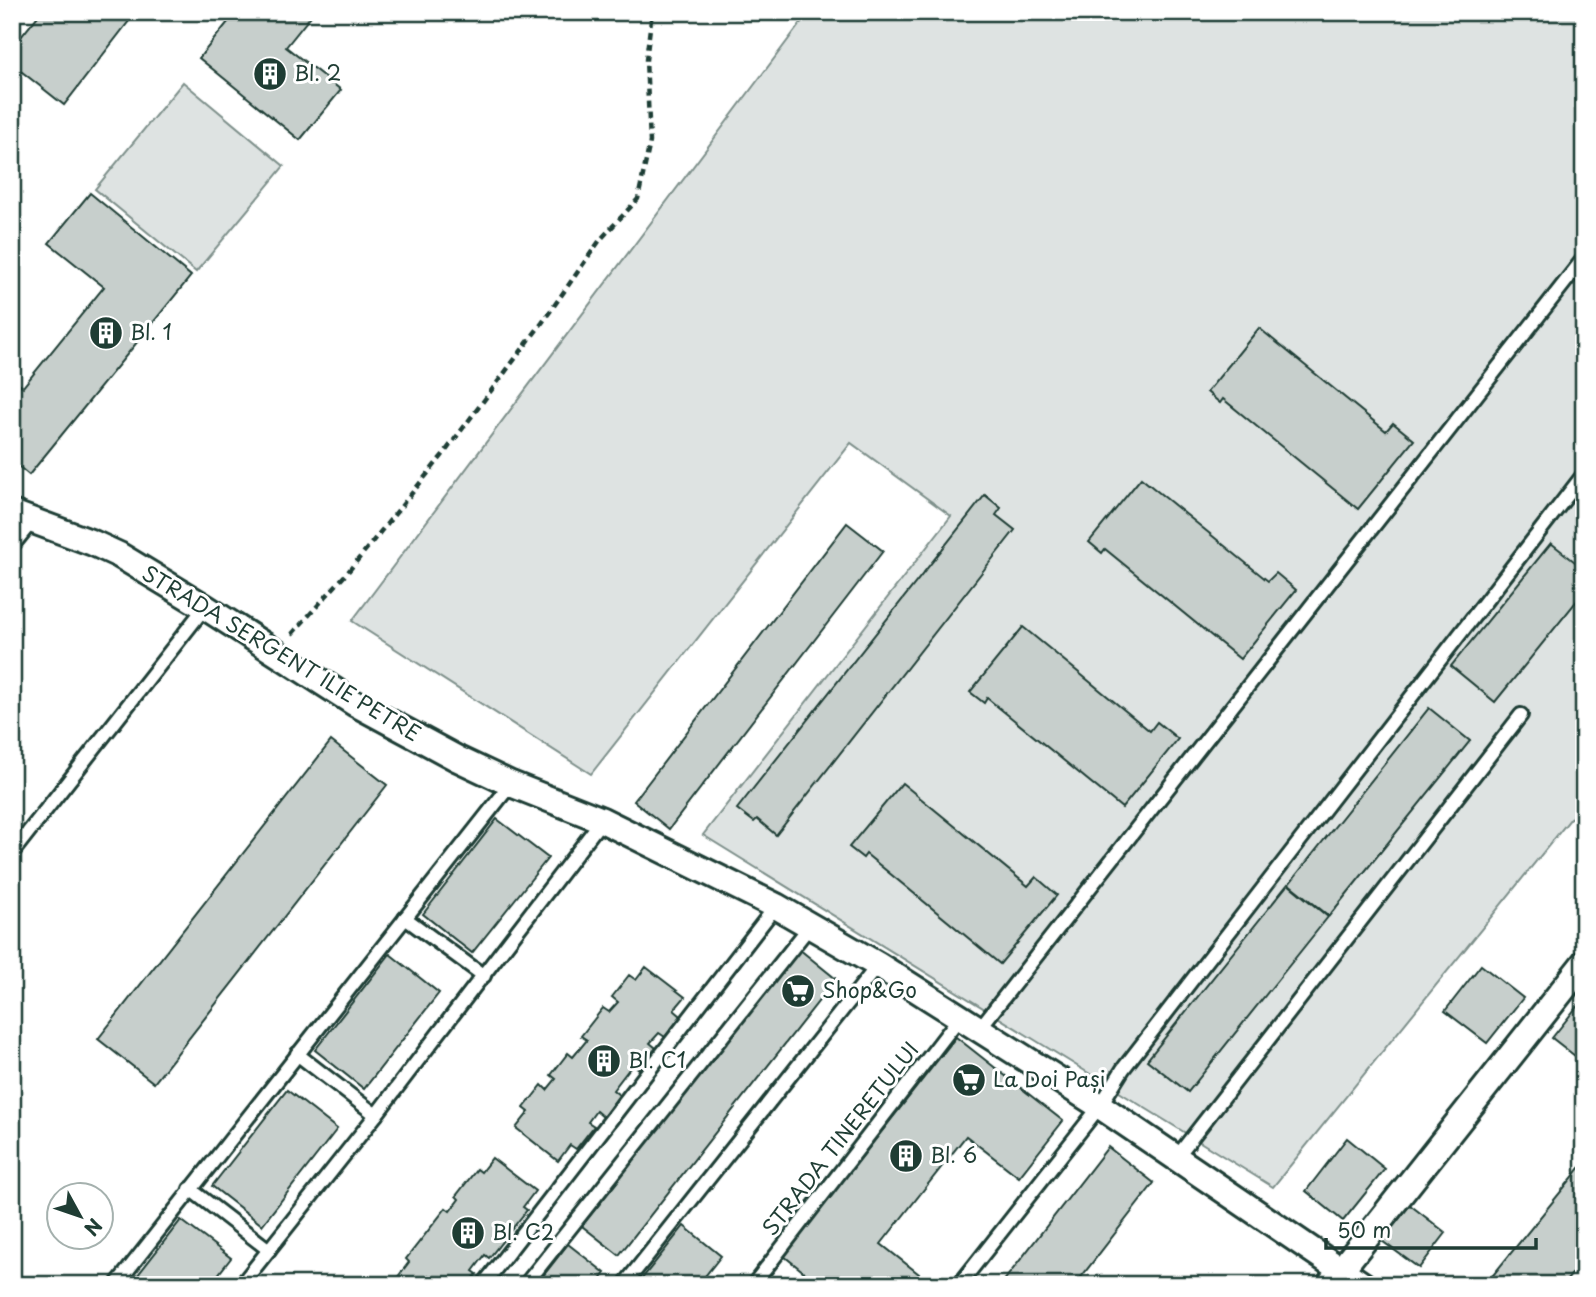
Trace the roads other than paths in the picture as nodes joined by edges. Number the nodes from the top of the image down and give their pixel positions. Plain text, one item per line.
1 (1584, 258) edge
2 (1584, 474) edge
3 (22, 516) edge
4 (12, 546) edge
5 (205, 607) junction
6 (1521, 715) dead end
7 (510, 784) junction
8 (602, 820) junction
9 (12, 853) edge
10 (776, 906) junction
11 (405, 918) junction
12 (810, 926) junction
13 (1584, 963) edge
14 (878, 965) junction
15 (484, 976) junction
16 (970, 1023) junction
17 (297, 1054) junction
18 (1100, 1106) junction
19 (376, 1115) junction
20 (1176, 1158) junction
21 (190, 1189) junction
22 (269, 1250) junction
23 (1334, 1277) edge
24 (116, 1285) edge
25 (241, 1285) edge
26 (483, 1285) edge
27 (525, 1285) edge
28 (624, 1285) edge
29 (752, 1285) edge
30 (959, 1285) edge
31 (1363, 1285) edge

1 - 16 lane, STRADA TINERETULUI
2 - 18 lane
3 - 4 lane
3 - 5 street, STRADA SERGENT ILIE PETRE
5 - 7 street, STRADA SERGENT ILIE PETRE
5 - 9 lane
6 - 20 lane
7 - 8 street, STRADA SERGENT ILIE PETRE
7 - 11 lane
8 - 10 street, STRADA SERGENT ILIE PETRE
8 - 15 lane
10 - 12 street, STRADA SERGENT ILIE PETRE
10 - 26 lane
11 - 15 lane
11 - 17 lane
12 - 14 street, STRADA SERGENT ILIE PETRE
12 - 27 lane
13 - 23 street
14 - 16 street, STRADA SERGENT ILIE PETRE
14 - 28 lane
15 - 19 lane
16 - 18 street, STRADA SERGENT ILIE PETRE
16 - 29 lane, STRADA TINERETULUI
17 - 19 lane
17 - 21 lane
18 - 20 street, STRADA SERGENT ILIE PETRE
18 - 30 lane
19 - 22 lane
20 - 23 street, STRADA SERGENT ILIE PETRE
21 - 22 lane
21 - 24 lane
22 - 25 lane
23 - 31 street, STRADA SERGENT ILIE PETRE

